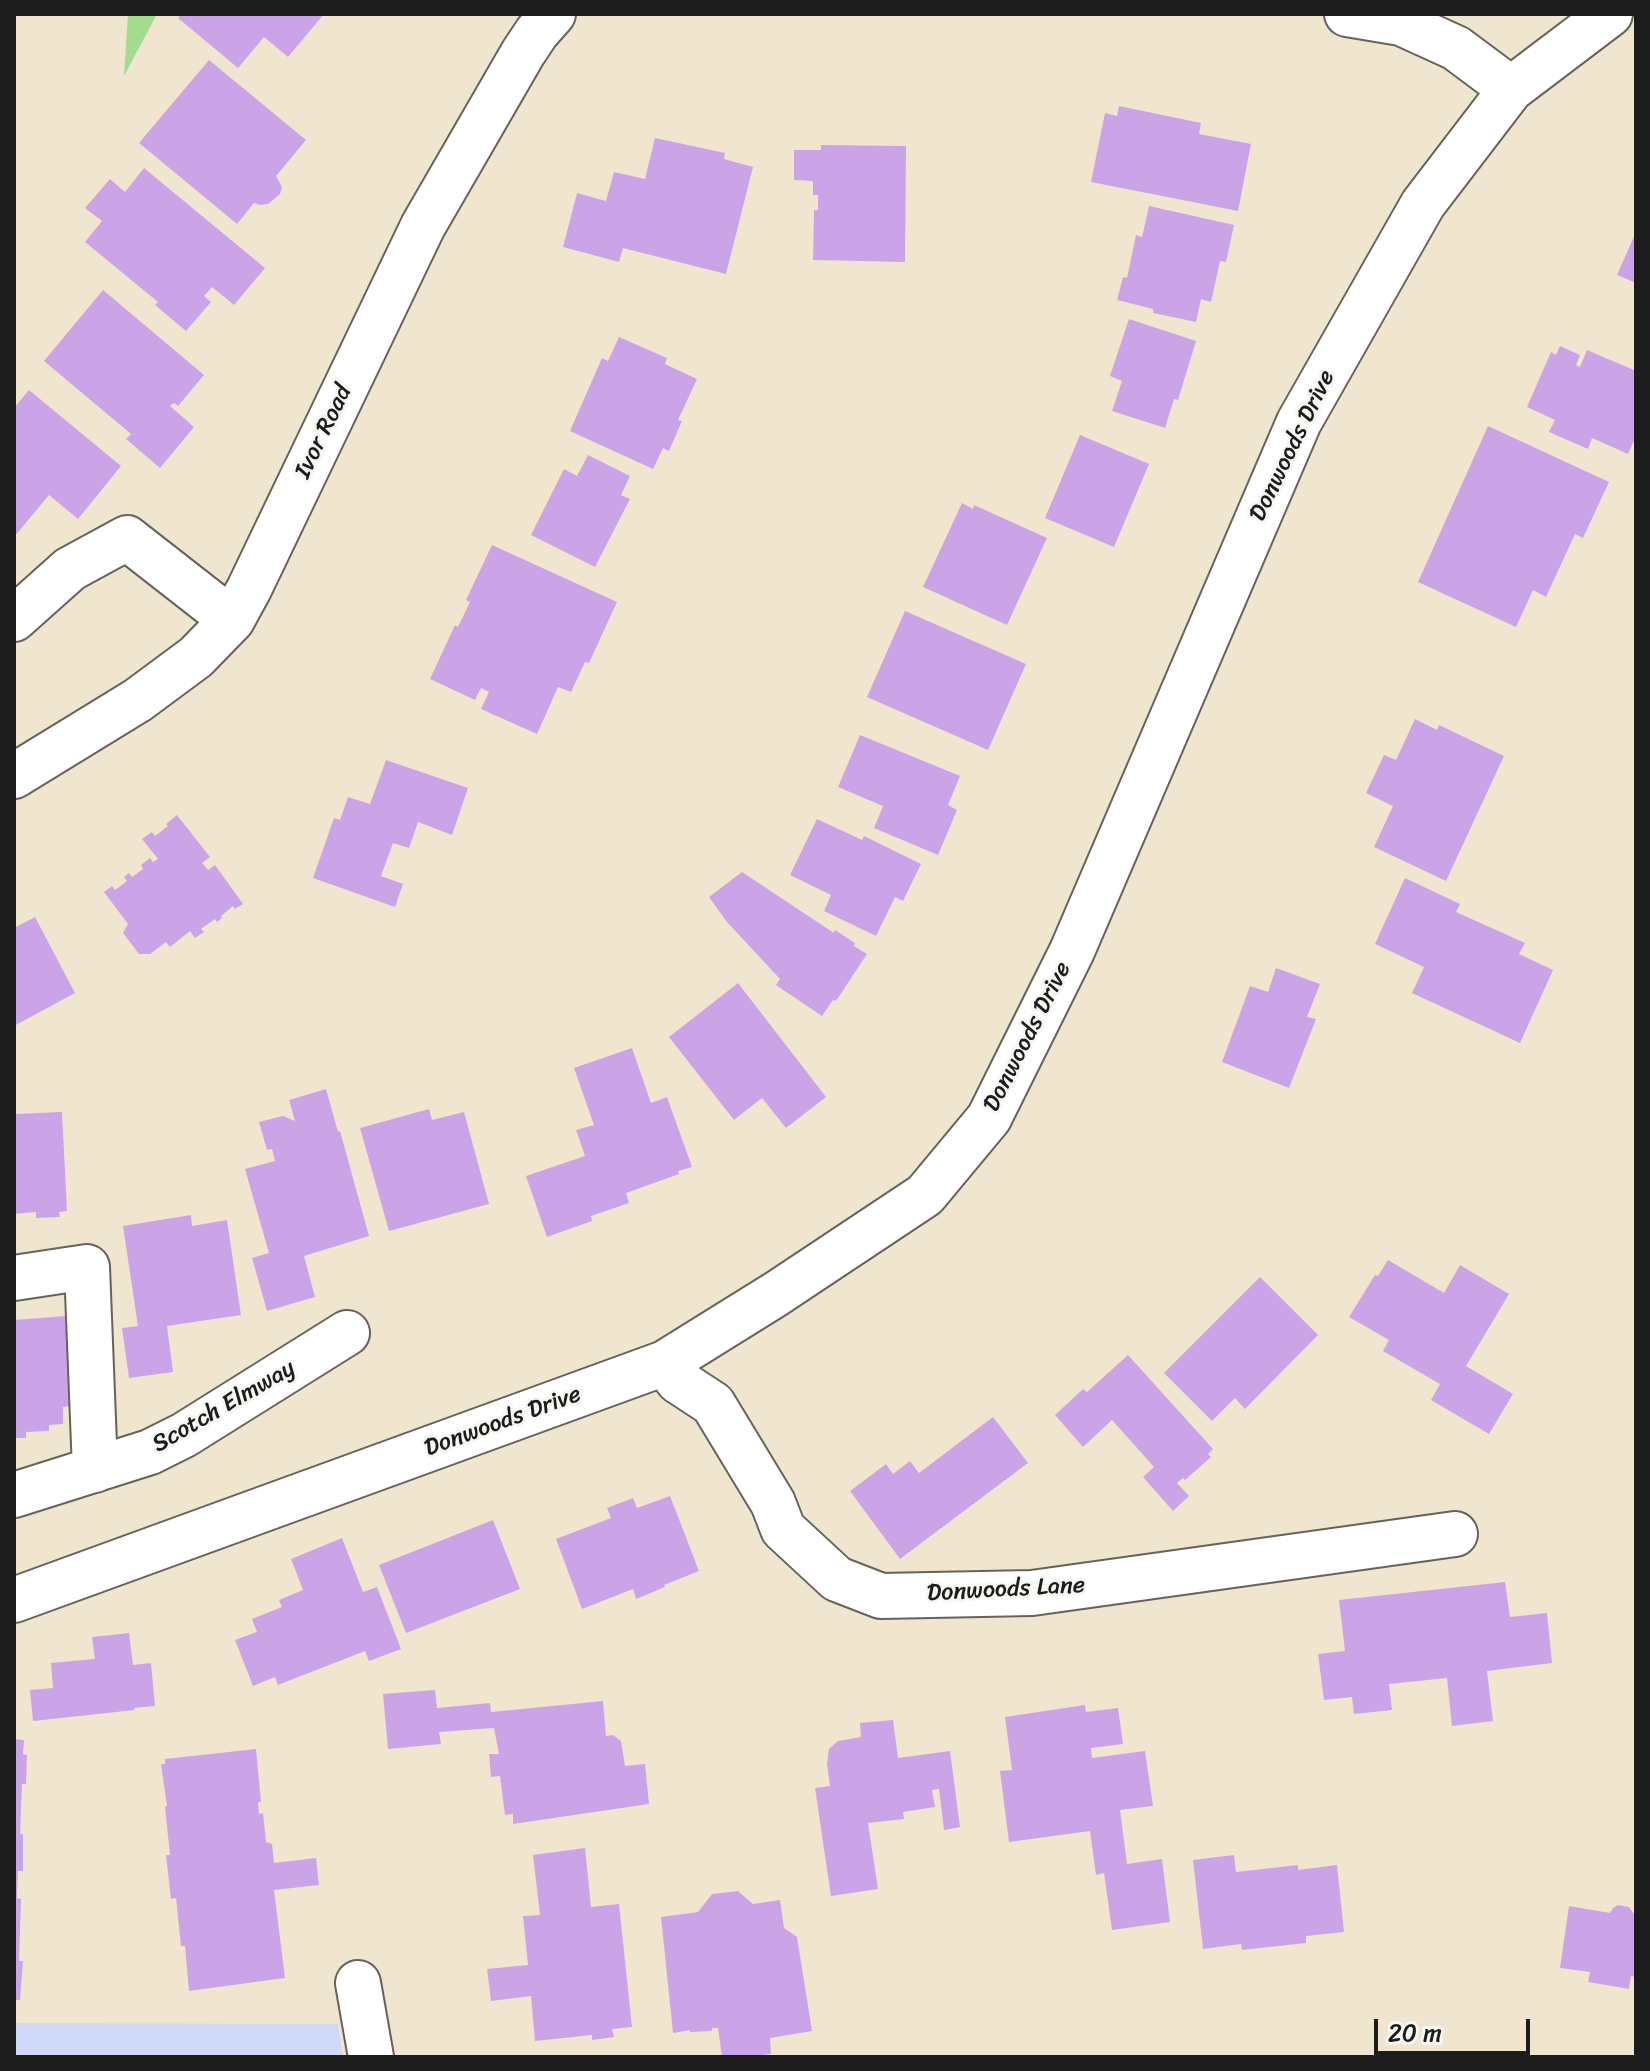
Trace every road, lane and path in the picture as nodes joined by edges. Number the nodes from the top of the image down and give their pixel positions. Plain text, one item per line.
1 (553, 14) edge
2 (1347, 14) edge
3 (1610, 14) edge
4 (1511, 89) junction
5 (14, 619) edge
6 (232, 620) junction
7 (14, 776) edge
8 (14, 1278) edge
9 (347, 1333) dead end
10 (665, 1363) junction
11 (95, 1470) junction
12 (14, 1495) edge
13 (1455, 1534) dead end
14 (14, 1600) edge
15 (358, 1983) dead end
16 (371, 2057) edge

1 - 6 street, Ivor Road
2 - 4 street
3 - 4 street, Donwoods Drive
4 - 10 street, Donwoods Drive
5 - 6 street
6 - 7 street, Ivor Road
8 - 11 street
9 - 11 street, Scotch Elmway
10 - 13 street, Donwoods Lane
10 - 14 street, Donwoods Drive
11 - 12 street, Scotch Elmway
15 - 16 street

